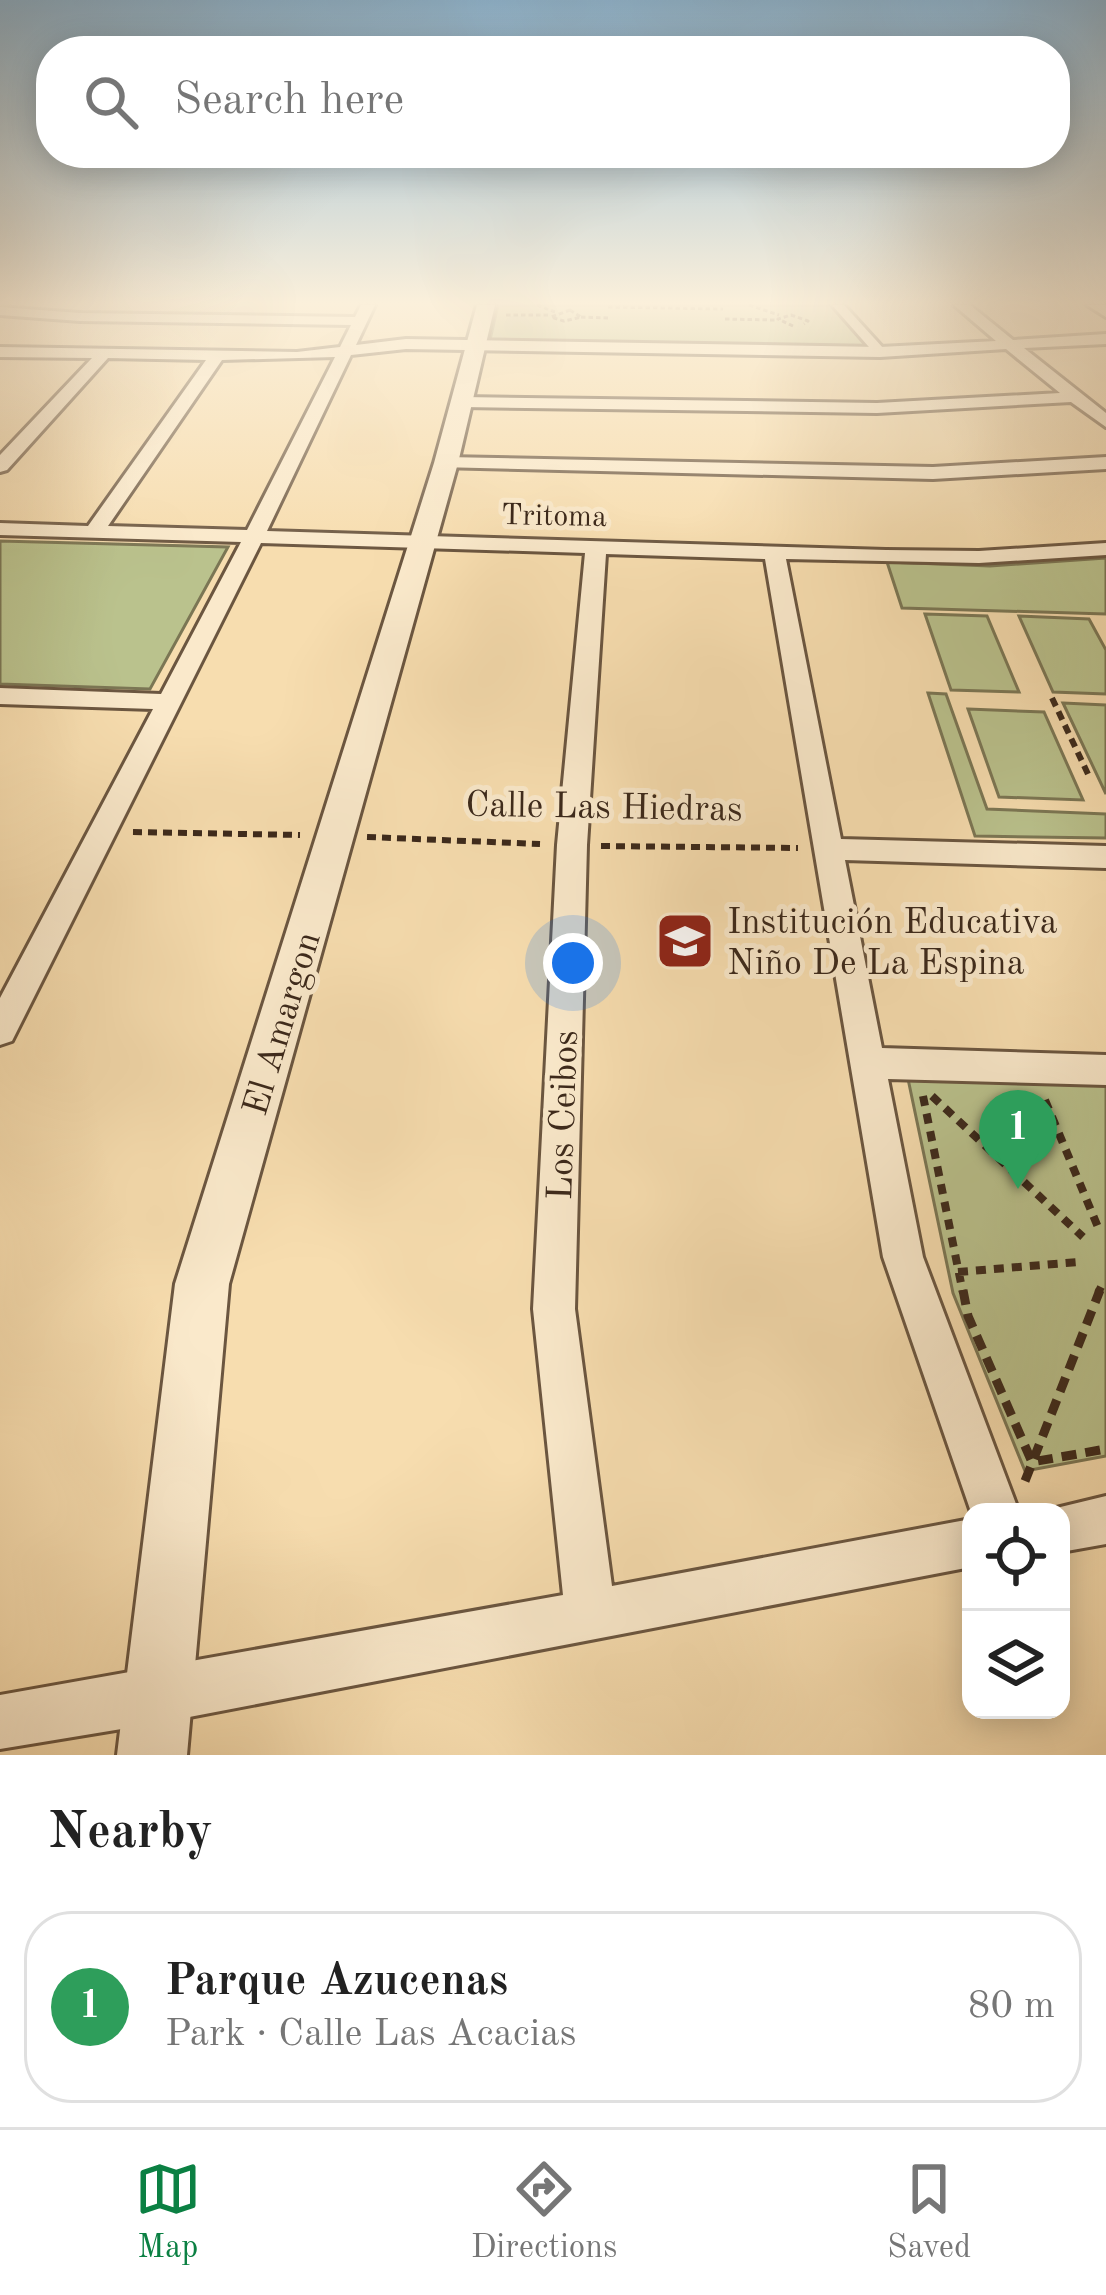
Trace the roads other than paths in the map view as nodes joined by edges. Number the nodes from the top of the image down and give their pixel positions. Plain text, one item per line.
1 (73, 387) edge
2 (195, 387) edge
3 (328, 387) edge
4 (467, 387) edge
5 (1061, 387) edge
6 (1073, 397) junction
7 (463, 402) junction
8 (1106, 422) edge
9 (1106, 463) edge
10 (446, 464) junction
11 (0, 466) edge
12 (0, 529) edge
13 (94, 532) junction
14 (254, 537) junction
15 (423, 541) junction
16 (596, 546) junction
17 (1106, 549) edge
18 (774, 551) junction
19 (0, 696) edge
20 (168, 702) junction
21 (832, 849) junction
22 (1106, 857) edge
23 (0, 1031) edge
24 (871, 1063) junction
25 (1106, 1070) edge
26 (1007, 1503) edge
27 (1106, 1520) edge
28 (1070, 1526) edge
29 (962, 1545) edge
30 (590, 1612) junction
31 (158, 1697) junction
32 (0, 1722) edge
33 (152, 1755) edge

1 - 11 street
2 - 13 street
3 - 14 street
4 - 7 street, El Amargon
5 - 6 street
6 - 7 street
6 - 8 street
7 - 10 street, El Amargon
9 - 10 street
10 - 15 street, El Amargon
12 - 13 street, Tritoma
13 - 14 street, Tritoma
14 - 15 street, Tritoma
14 - 20 street
15 - 16 street, Tritoma
15 - 31 street, El Amargon
16 - 18 street, Tritoma
16 - 30 street, Los Ceibos
17 - 18 street, Tritoma
18 - 21 street
19 - 20 street
20 - 23 street
21 - 22 street
21 - 24 street
24 - 25 street
24 - 26 street
27 - 28 street
29 - 30 street
30 - 31 street
31 - 32 street
31 - 33 street, El Amargon

